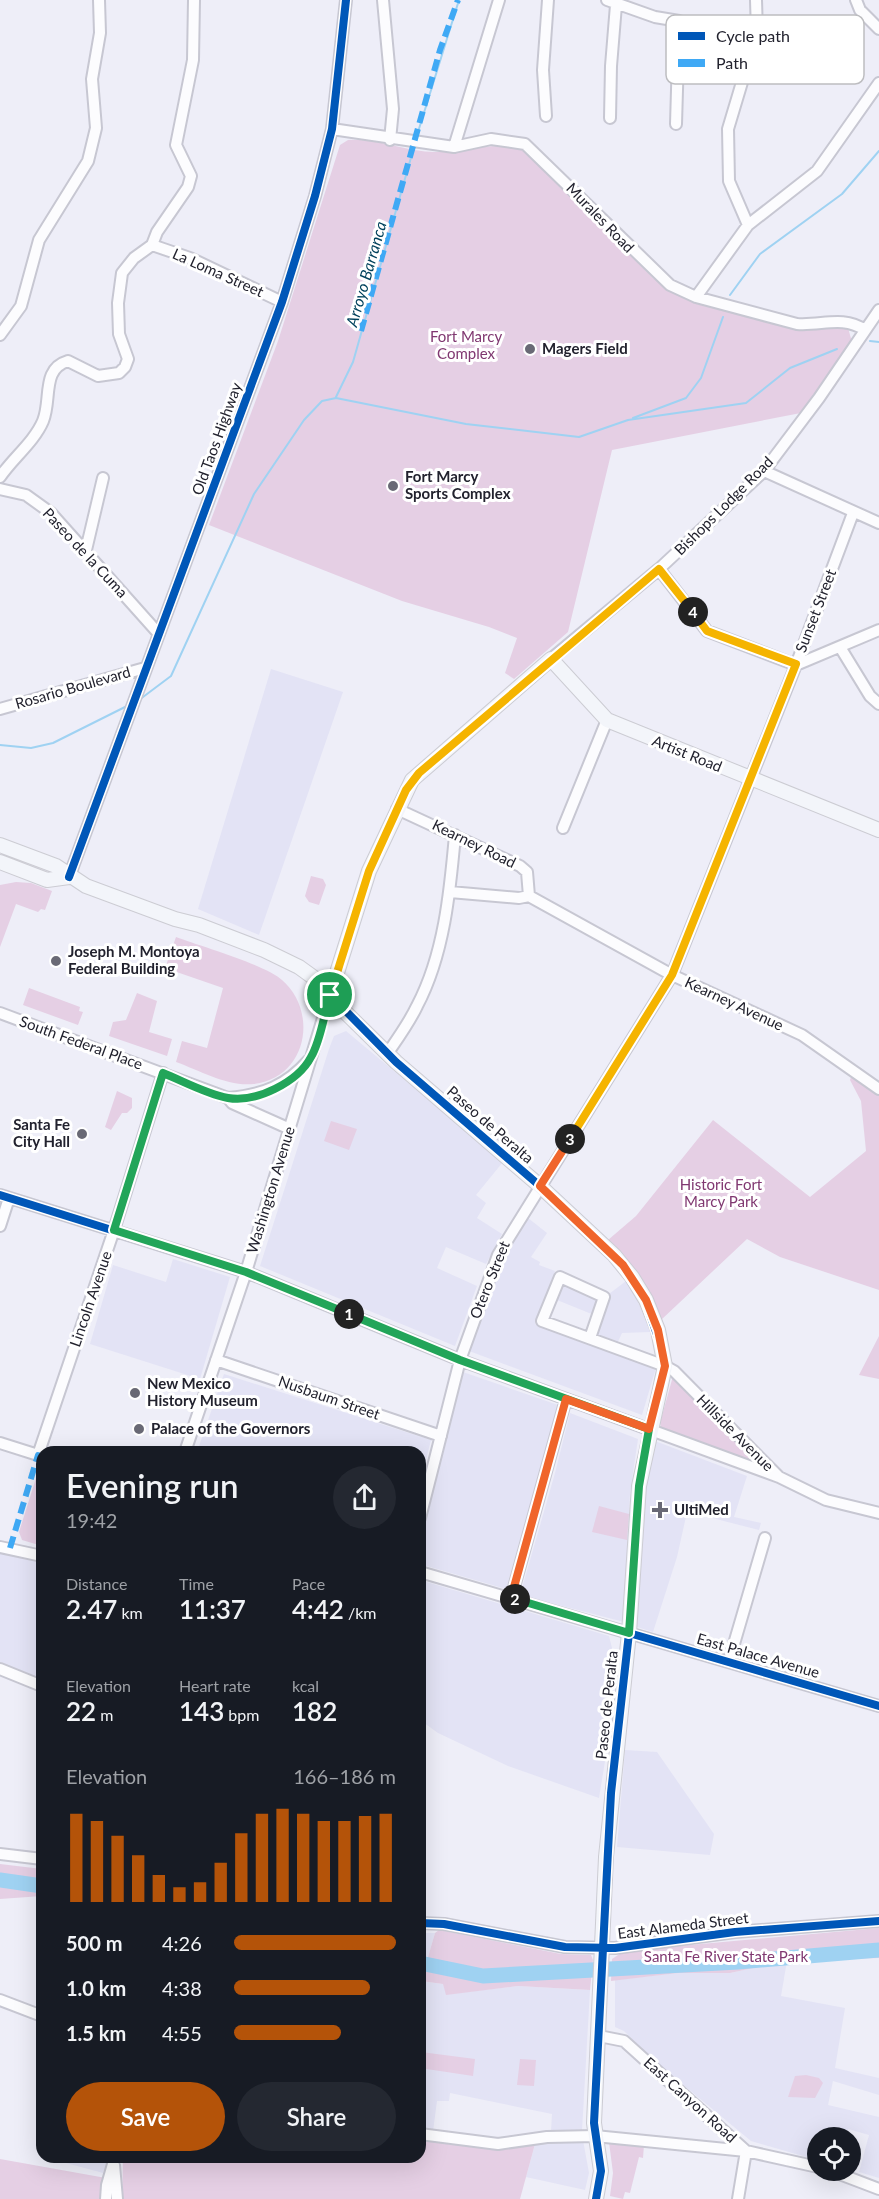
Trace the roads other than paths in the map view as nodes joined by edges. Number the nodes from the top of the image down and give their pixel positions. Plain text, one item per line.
1 (99, 0) edge
2 (194, 0) edge
3 (346, 0) edge
4 (383, 0) edge
5 (499, 0) edge
6 (548, 0) edge
7 (756, 0) edge
8 (856, 0) edge
9 (612, 2) edge
10 (756, 15) edge
11 (666, 19) edge
12 (879, 28) edge
13 (879, 83) edge
14 (677, 84) edge
15 (741, 84) edge
16 (546, 116) dead end
17 (610, 118) dead end
18 (676, 124) dead end
19 (332, 129) junction
20 (390, 140) junction
21 (454, 147) junction
22 (748, 225) junction
23 (152, 245) junction
24 (696, 297) junction
25 (282, 302) junction
26 (879, 309) edge
27 (865, 330) junction
28 (0, 335) edge
29 (764, 471) junction
30 (0, 477) edge
31 (103, 478) dead end
32 (0, 489) edge
33 (853, 513) junction
34 (879, 523) edge
35 (86, 550) junction
36 (659, 569) junction
37 (879, 630) edge
38 (159, 634) junction
39 (840, 647) junction
40 (551, 659) junction
41 (796, 664) junction
42 (145, 668) junction
43 (879, 704) edge
44 (0, 709) edge
45 (607, 720) junction
46 (750, 778) junction
47 (397, 809) junction
48 (563, 828) dead end
49 (879, 830) edge
50 (455, 835) junction
51 (0, 846) edge
52 (0, 862) edge
53 (69, 877) junction
54 (450, 892) junction
55 (529, 896) junction
56 (672, 975) junction
57 (330, 995) junction
58 (0, 1013) edge
59 (387, 1054) junction
60 (311, 1057) junction
61 (163, 1073) junction
62 (879, 1089) edge
63 (228, 1098) junction
64 (290, 1129) junction
65 (540, 1186) junction
66 (5, 1197) edge
67 (0, 1226) edge
68 (114, 1230) junction
69 (246, 1272) junction
70 (590, 1338) junction
71 (216, 1360) junction
72 (460, 1360) junction
73 (665, 1366) junction
74 (566, 1399) junction
75 (649, 1429) junction
76 (441, 1436) junction
77 (0, 1443) edge
78 (41, 1446) edge
79 (187, 1446) edge
80 (36, 1454) edge
81 (779, 1477) junction
82 (426, 1495) edge
83 (879, 1512) edge
84 (765, 1539) dead end
85 (0, 1547) edge
86 (36, 1555) edge
87 (426, 1574) edge
88 (511, 1598) junction
89 (629, 1633) junction
90 (729, 1661) junction
91 (0, 1669) edge
92 (36, 1684) edge
93 (879, 1706) edge
94 (0, 1854) edge
95 (36, 1858) edge
96 (879, 1921) edge
97 (426, 1923) edge
98 (602, 1953) junction
99 (0, 2000) edge
100 (36, 2014) edge
101 (599, 2036) junction
102 (426, 2135) edge
103 (595, 2136) junction
104 (746, 2151) junction
105 (114, 2163) edge
106 (115, 2163) edge
107 (807, 2165) edge
108 (858, 2181) edge
109 (879, 2189) edge
110 (106, 2199) edge
111 (117, 2199) edge
112 (596, 2199) edge
113 (738, 2199) edge

1 - 28 street
2 - 23 street
3 - 19 street, Old Taos Highway
4 - 20 street
5 - 21 street
6 - 16 street
7 - 10 street
8 - 12 street
9 - 11 street
9 - 17 street
13 - 22 street
14 - 18 street
15 - 22 street
19 - 20 street, Murales Road
19 - 25 street, Old Taos Highway
20 - 21 street, Murales Road
21 - 24 street, Murales Road
22 - 24 street
23 - 25 street, La Loma Street
23 - 30 street
24 - 27 street, Murales Road
25 - 38 street, Old Taos Highway
26 - 27 street, Bishops Lodge Road
27 - 29 street, Bishops Lodge Road
29 - 33 street
29 - 36 street, Bishops Lodge Road
31 - 35 street
32 - 35 street, Paseo de la Cuma
33 - 34 street
33 - 41 street, Sunset Street
35 - 38 street, Paseo de la Cuma
36 - 40 street, Bishops Lodge Road
36 - 41 street
37 - 39 street
38 - 42 street, Old Taos Highway
39 - 41 street
39 - 43 street
40 - 45 main road, Artist Road
40 - 47 main road, Bishops Lodge Road
41 - 46 street, Sunset Street
42 - 44 street, Rosario Boulevard
42 - 53 street, Old Taos Highway
45 - 46 main road, Artist Road
45 - 48 street
46 - 49 main road, Artist Road
46 - 56 street, Sunset Street
47 - 50 street, Kearney Road
47 - 57 main road, Bishops Lodge Road
50 - 54 street
50 - 55 street, Kearney Road
51 - 53 main road, Paseo de Peralta
52 - 53 main road, Paseo de Peralta
53 - 57 main road, Paseo de Peralta
54 - 55 street, Kearney Avenue
54 - 59 street
55 - 56 street, Kearney Avenue
56 - 62 street, Kearney Avenue
56 - 65 street, Otero Street
57 - 59 main road, Paseo de Peralta
57 - 60 street, Washington Avenue
58 - 61 street, South Federal Place
59 - 65 main road, Paseo de Peralta
60 - 63 street
60 - 64 street, Washington Avenue
61 - 63 street, South Federal Place
61 - 68 street, Lincoln Avenue
63 - 64 street, South Federal Place
64 - 69 street, Washington Avenue
65 - 72 street, Otero Street
65 - 73 main road, Paseo de Peralta
66 - 67 street
66 - 68 street
68 - 69 street
68 - 78 street, Lincoln Avenue
69 - 71 street, Washington Avenue
69 - 72 street
70 - 70 street, Hillside Avenue
70 - 73 street, Hillside Avenue
71 - 76 street, Nusbaum Street
71 - 79 street, Washington Avenue
72 - 74 street
72 - 76 street, Otero Street
73 - 75 main road, Paseo de Peralta
73 - 81 street, Hillside Avenue
74 - 75 street
74 - 88 street
75 - 81 street
75 - 89 main road, Paseo de Peralta
76 - 82 street, Otero Street
77 - 80 street, Lincoln Avenue
81 - 83 street, Hillside Avenue
84 - 90 street
85 - 86 street
87 - 88 street, East Palace Avenue
88 - 89 street, East Palace Avenue
89 - 90 street, East Palace Avenue
89 - 98 main road, Paseo de Peralta
90 - 93 street, East Palace Avenue
91 - 92 street
94 - 95 street
96 - 98 street, East Alameda Street
97 - 98 street, East Alameda Street
98 - 101 main road, Paseo de Peralta
99 - 100 street
101 - 103 main road, Paseo de Peralta
101 - 104 street, East Canyon Road
102 - 103 street
103 - 104 street
103 - 112 main road, Paseo de Peralta
104 - 107 street, East Canyon Road
104 - 113 street
105 - 110 street
106 - 111 street
108 - 109 street

